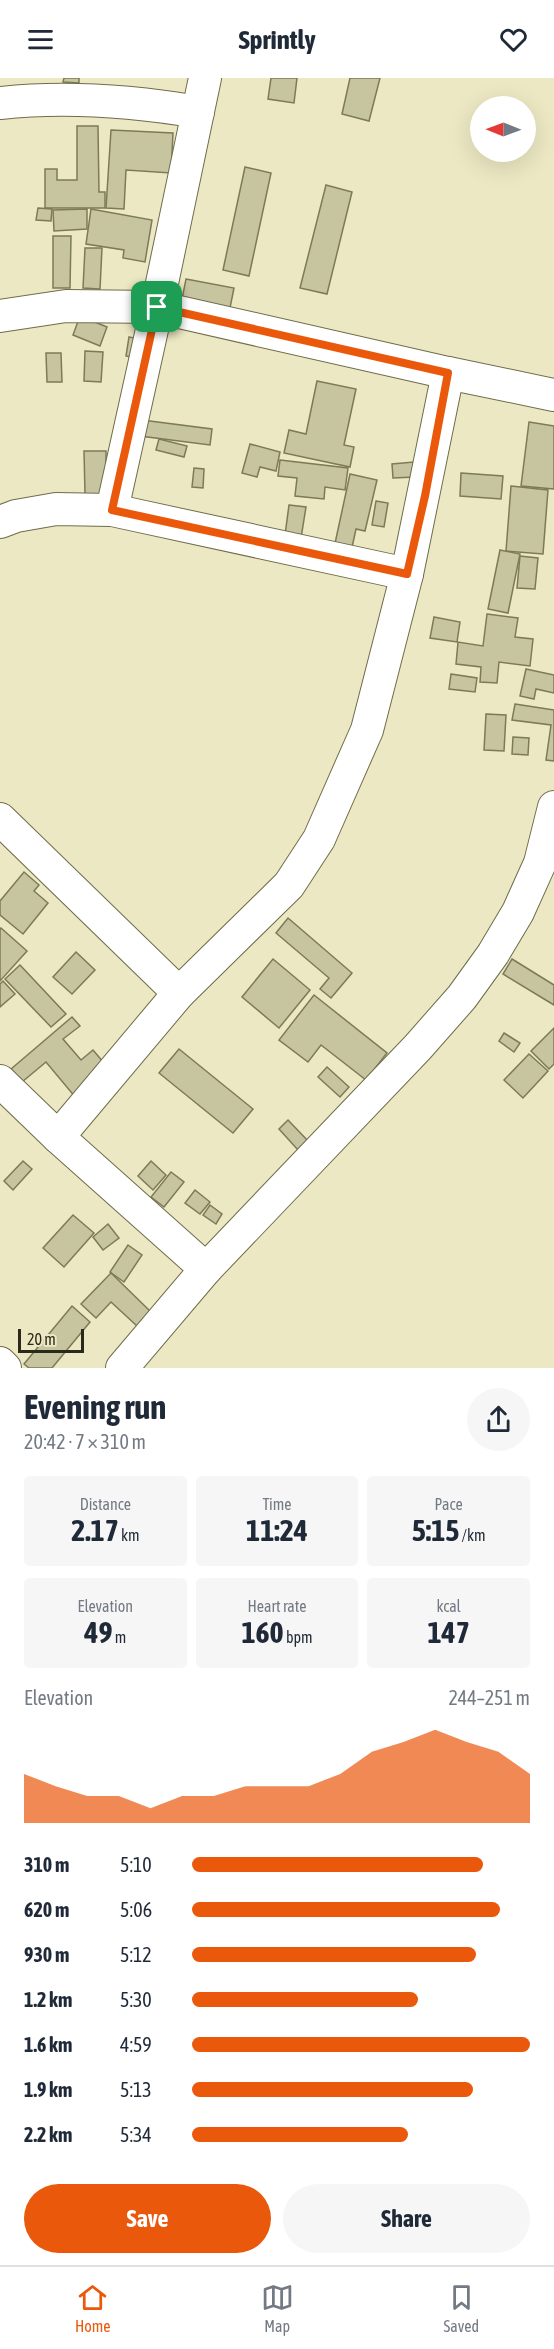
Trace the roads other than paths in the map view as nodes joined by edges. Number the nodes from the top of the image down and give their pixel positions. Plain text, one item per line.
1 (205, 78) edge
2 (0, 103) edge
3 (198, 112) junction
4 (157, 307) junction
5 (0, 316) edge
6 (448, 373) junction
7 (554, 395) edge
8 (112, 510) junction
9 (0, 522) edge
10 (407, 574) junction
11 (554, 807) edge
12 (0, 819) edge
13 (179, 993) junction
14 (0, 1081) edge
15 (58, 1137) junction
16 (206, 1269) junction
17 (0, 1363) edge
18 (5, 1368) edge
19 (122, 1368) edge

1 - 3 street
2 - 3 street
3 - 4 street
4 - 5 street
4 - 6 street
4 - 8 street
6 - 7 street
6 - 10 street
8 - 9 street
8 - 10 street
10 - 13 street
11 - 16 street
12 - 13 street
13 - 15 street
14 - 15 street
15 - 16 street
16 - 19 street
17 - 18 street

